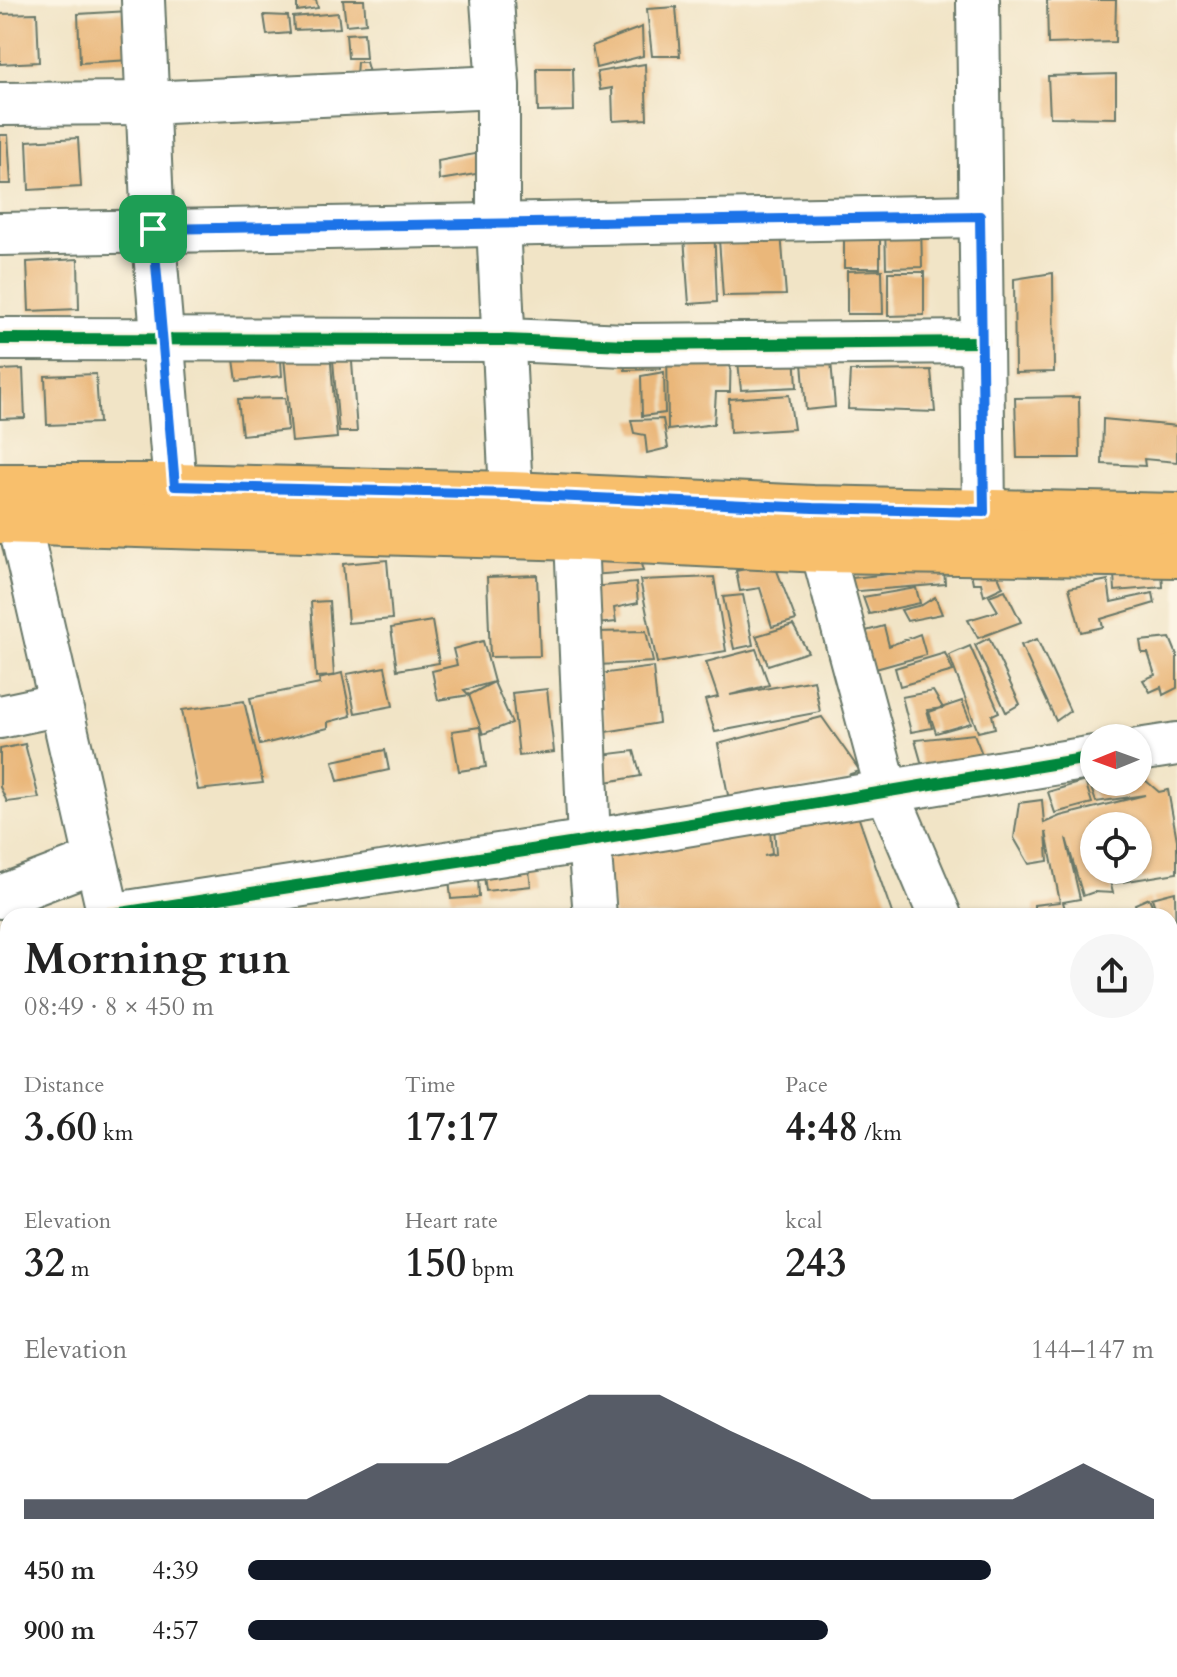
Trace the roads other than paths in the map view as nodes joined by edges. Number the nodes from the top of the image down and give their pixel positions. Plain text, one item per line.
1 (143, 0) edge
2 (492, 0) edge
3 (978, 0) edge
4 (498, 87) junction
5 (146, 103) junction
6 (0, 104) edge
7 (980, 216) junction
8 (498, 224) junction
9 (153, 229) junction
10 (0, 234) edge
11 (0, 339) edge
12 (163, 340) junction
13 (506, 340) junction
14 (982, 342) junction
15 (175, 486) junction
16 (511, 494) junction
17 (6, 504) edge
18 (984, 512) junction
19 (1177, 516) edge
20 (576, 538) junction
21 (822, 550) junction
22 (1177, 555) edge
23 (61, 704) junction
24 (0, 717) edge
25 (1177, 744) edge
26 (1152, 748) edge
27 (1080, 759) edge
28 (887, 791) junction
29 (589, 841) junction
30 (94, 861) junction
31 (0, 897) edge
32 (106, 908) edge
33 (159, 908) edge
34 (594, 908) edge
35 (937, 908) edge

1 - 5 street
2 - 4 street
3 - 7 street
4 - 5 street
4 - 8 street
5 - 6 street
5 - 9 street
7 - 8 street
7 - 14 street
8 - 9 street
8 - 13 street
9 - 10 street
9 - 12 street
11 - 12 street
12 - 13 street
12 - 15 street
13 - 14 street
13 - 16 street
14 - 18 street
15 - 16 main road
15 - 17 main road
16 - 18 main road
17 - 20 main road
17 - 23 street
18 - 19 main road
20 - 21 main road
20 - 29 street
21 - 22 main road
21 - 28 street
23 - 24 street
23 - 30 street
25 - 26 street
27 - 28 street
28 - 29 street
28 - 35 street
29 - 33 street
29 - 34 street
30 - 31 street
30 - 32 street

